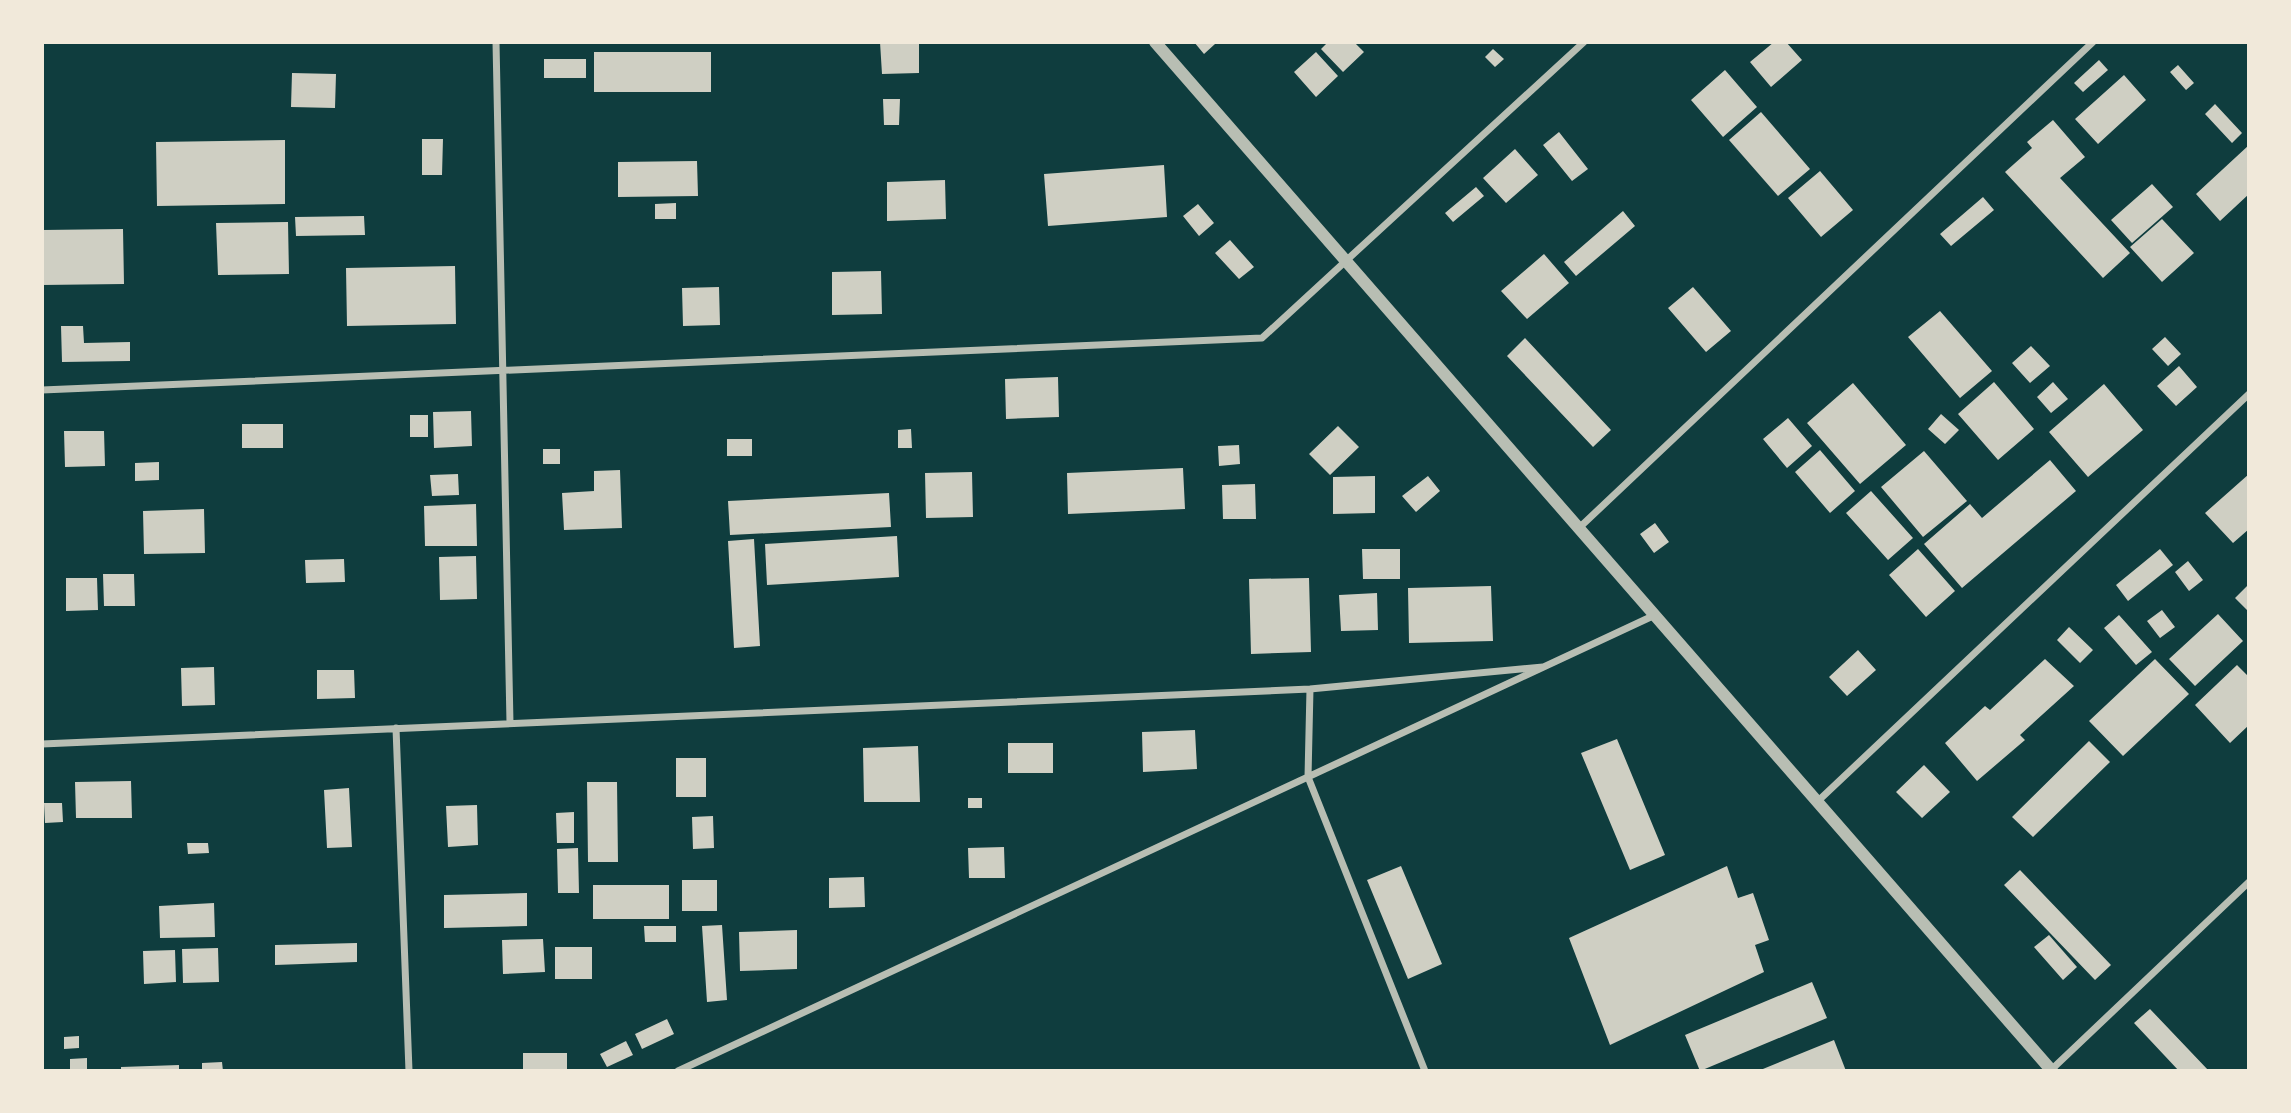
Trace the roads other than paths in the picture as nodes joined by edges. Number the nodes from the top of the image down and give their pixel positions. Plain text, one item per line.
1 (496, 42) edge
2 (1155, 42) edge
3 (1584, 42) edge
4 (2093, 42) edge
5 (1345, 261) junction
6 (503, 370) junction
7 (42, 390) edge
8 (2249, 394) edge
9 (1579, 528) junction
10 (1655, 615) junction
11 (1543, 667) junction
12 (1310, 689) junction
13 (510, 723) junction
14 (397, 728) junction
15 (42, 744) edge
16 (1308, 776) junction
17 (1817, 802) junction
18 (2249, 882) edge
19 (2051, 1070) edge
20 (409, 1071) edge
21 (678, 1071) edge
22 (1425, 1071) edge

1 - 6 street
2 - 5 street
3 - 5 street
4 - 9 street
5 - 6 street
5 - 9 street
6 - 7 street
6 - 13 street
8 - 17 street
9 - 10 street
10 - 11 street
10 - 17 street
11 - 12 street
11 - 16 street
12 - 13 street
12 - 16 street
13 - 14 street
14 - 15 street
14 - 20 street
16 - 21 street
16 - 22 street
17 - 19 street
18 - 19 street

